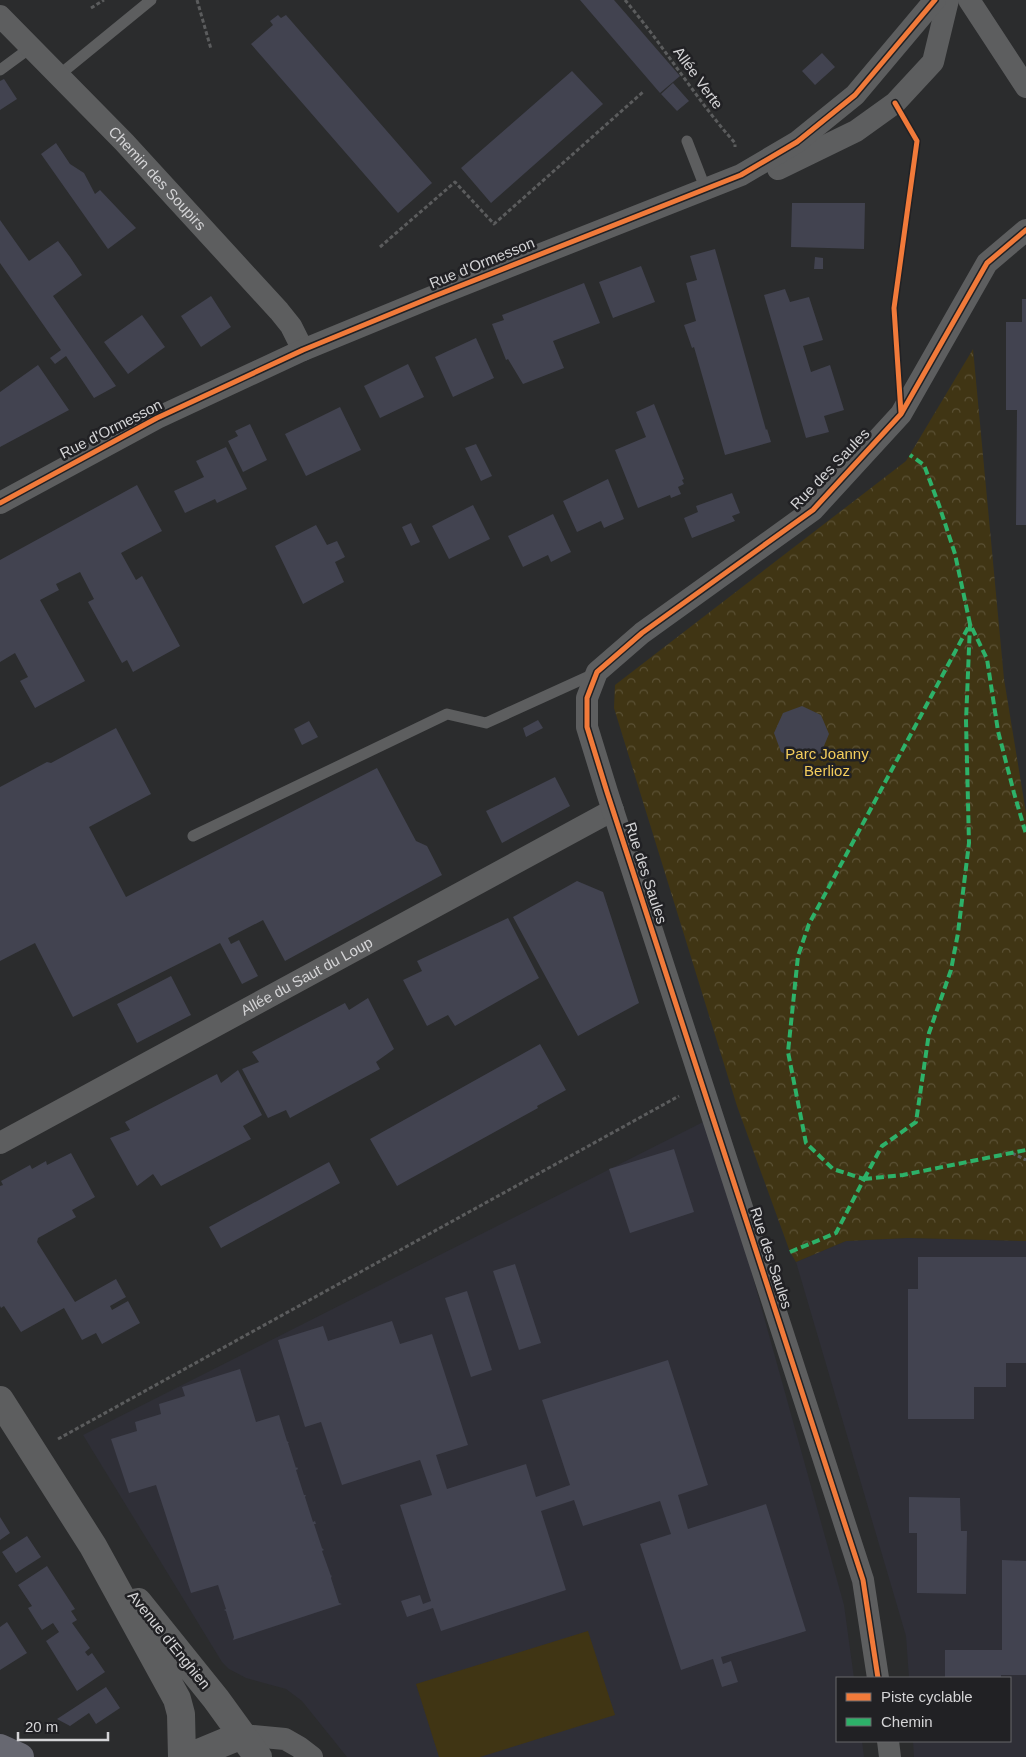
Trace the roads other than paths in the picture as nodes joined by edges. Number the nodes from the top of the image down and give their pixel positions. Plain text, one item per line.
1 (151, 0) edge
2 (935, 0) edge
3 (948, 0) edge
4 (969, 0) edge
5 (0, 16) edge
6 (30, 48) junction
7 (0, 70) edge
8 (58, 76) junction
9 (1026, 87) edge
10 (687, 141) dead end
11 (741, 175) junction
12 (706, 190) junction
13 (1026, 230) edge
14 (303, 350) junction
15 (0, 503) edge
16 (597, 672) junction
17 (613, 810) junction
18 (193, 836) dead end
19 (0, 1143) edge
20 (0, 1400) edge
21 (93, 1546) junction
22 (878, 1677) edge
23 (242, 1735) junction
24 (888, 1742) edge
25 (0, 1748) edge
26 (20, 1757) edge
27 (182, 1757) edge
28 (189, 1757) edge
29 (258, 1757) edge
30 (312, 1757) edge
31 (890, 1757) edge

1 - 8 lane
2 - 11 street, Rue d'Ormesson
3 - 11 street, Rue d'Ormesson
4 - 9 street
5 - 6 street, Chemin des Soupirs
6 - 7 lane
6 - 8 street, Chemin des Soupirs
8 - 14 street, Chemin des Soupirs
10 - 12 lane
11 - 12 street, Rue d'Ormesson
12 - 14 street, Rue d'Ormesson
13 - 16 street, Rue des Saules
14 - 15 street, Rue d'Ormesson
16 - 17 street, Rue des Saules
16 - 18 lane
17 - 19 street, Allée du Saut du Loup
17 - 22 street, Rue des Saules
20 - 21 main road, Avenue d'Enghien
21 - 23 main road, Avenue d'Enghien
21 - 27 main road, Avenue d'Enghien
23 - 28 main road
23 - 29 main road, Avenue d'Enghien
23 - 30 street
24 - 31 street
25 - 26 main road

